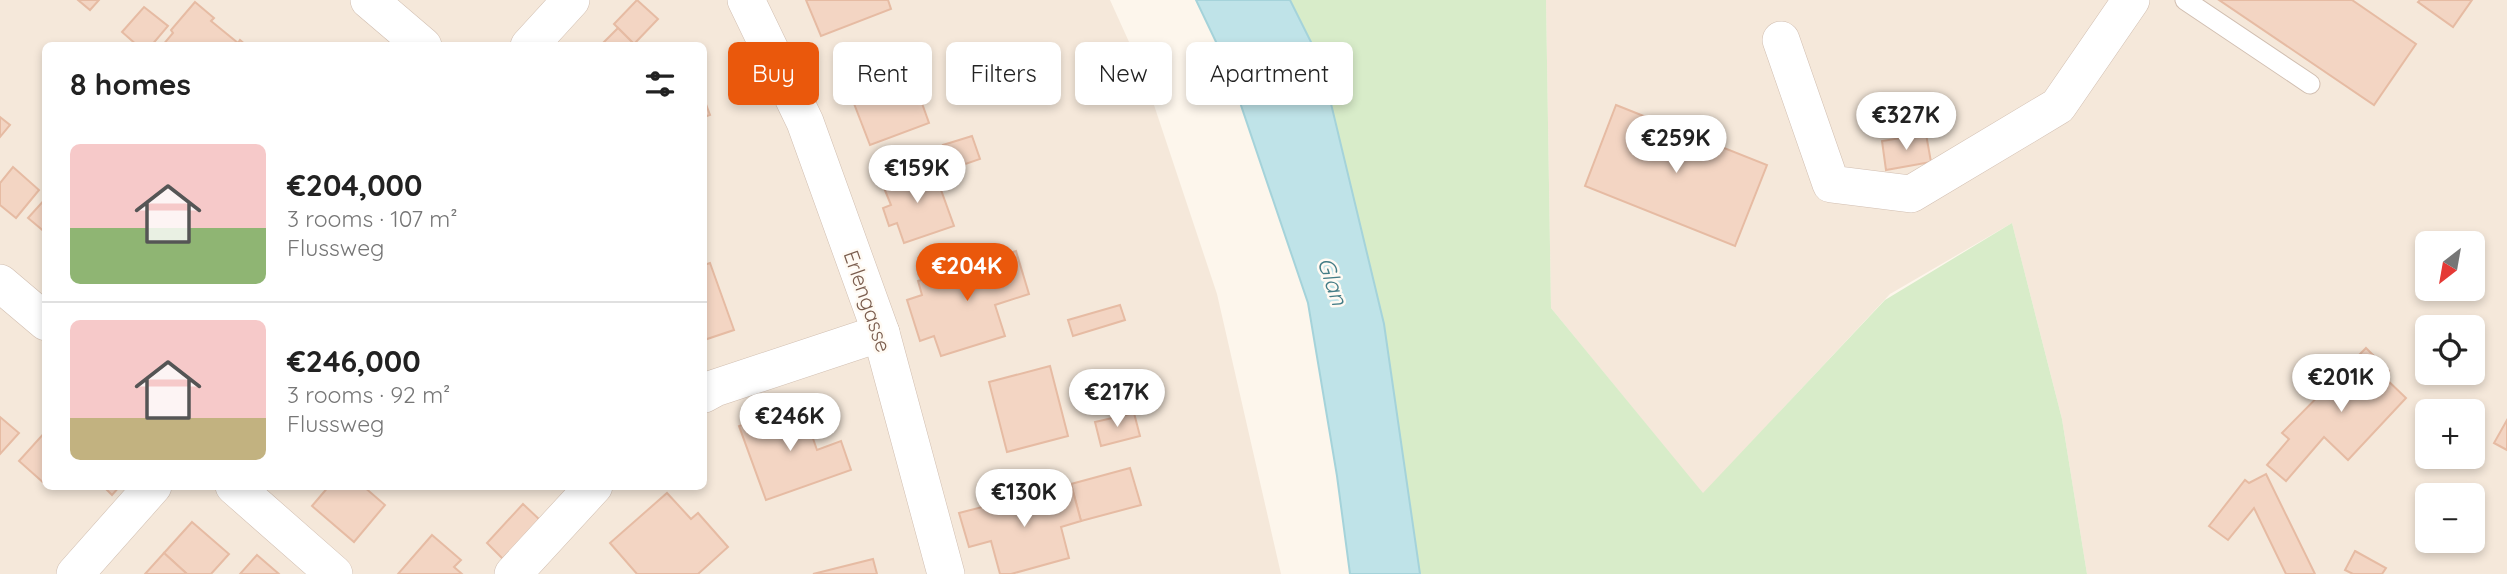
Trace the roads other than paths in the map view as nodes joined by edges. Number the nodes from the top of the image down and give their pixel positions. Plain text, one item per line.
1 (369, 0) edge
2 (571, 0) edge
3 (746, 0) edge
4 (2131, 0) edge
5 (2185, 0) edge
6 (1781, 40) dead end
7 (418, 42) edge
8 (533, 42) edge
9 (2310, 84) dead end
10 (0, 283) edge
11 (42, 320) edge
12 (881, 333) junction
13 (707, 392) edge
14 (149, 490) edge
15 (239, 490) edge
16 (590, 490) edge
17 (75, 574) edge
18 (334, 574) edge
19 (513, 574) edge
20 (946, 574) edge

1 - 7 street
2 - 8 street
3 - 12 street, Erlengasse
4 - 6 street
5 - 9 lane
10 - 11 street
12 - 13 street
12 - 20 street, Erlengasse
14 - 17 street
15 - 18 street
16 - 19 street

